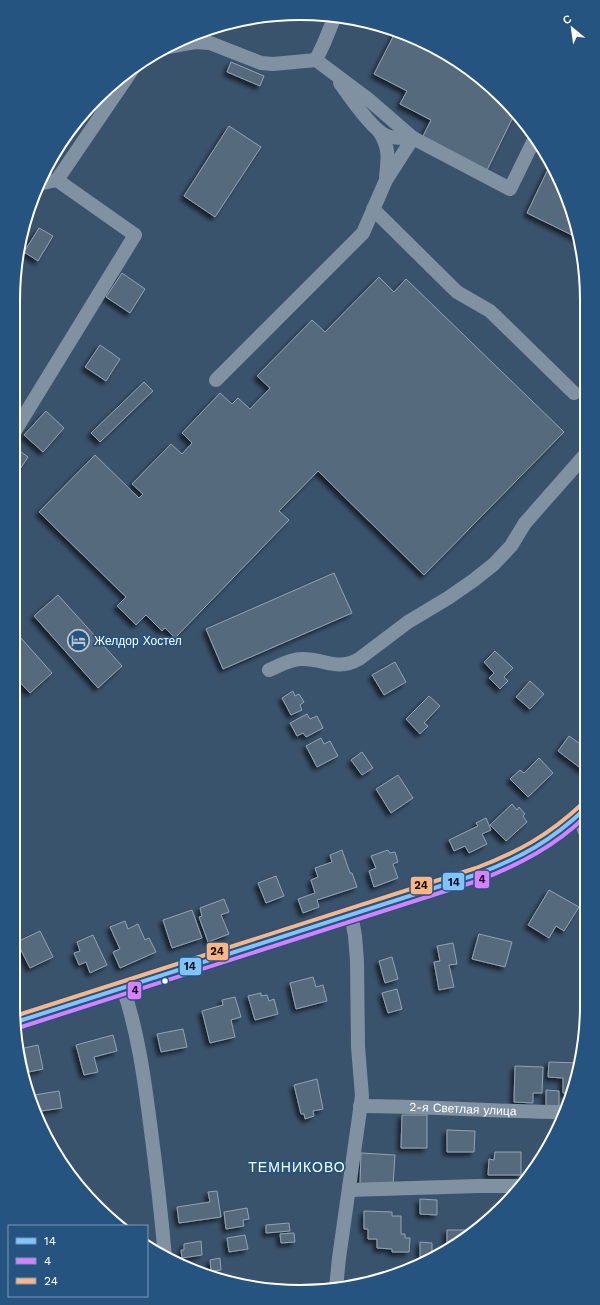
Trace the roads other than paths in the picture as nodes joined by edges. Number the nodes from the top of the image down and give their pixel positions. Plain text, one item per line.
1 (333, 22) edge
2 (188, 43) edge
3 (316, 60) junction
4 (328, 69) junction
5 (123, 83) edge
6 (379, 131) junction
7 (406, 138) junction
8 (532, 143) edge
9 (388, 155) junction
10 (57, 180) junction
11 (386, 180) junction
12 (46, 182) edge
13 (373, 209) junction
14 (216, 380) dead end
15 (574, 393) dead end
16 (20, 423) edge
17 (580, 461) edge
18 (269, 670) dead end
19 (580, 814) edge
20 (351, 914) junction
21 (124, 988) junction
22 (21, 1020) edge
23 (360, 1106) junction
24 (559, 1112) edge
25 (514, 1186) edge
26 (349, 1190) junction
27 (164, 1249) edge
28 (336, 1283) edge

1 - 3 street
2 - 3 street
3 - 4 street
4 - 6 street
4 - 7 street
5 - 10 street
6 - 7 street
6 - 9 street
7 - 8 street
7 - 9 street
7 - 11 street
9 - 11 street
10 - 12 street
10 - 16 street
11 - 13 street
13 - 14 street
13 - 15 street
17 - 18 street
19 - 20 street
20 - 21 street
20 - 23 street
21 - 22 street
21 - 27 street
23 - 24 street, 2-я Светлая улица
23 - 26 street
25 - 26 street
26 - 28 street

